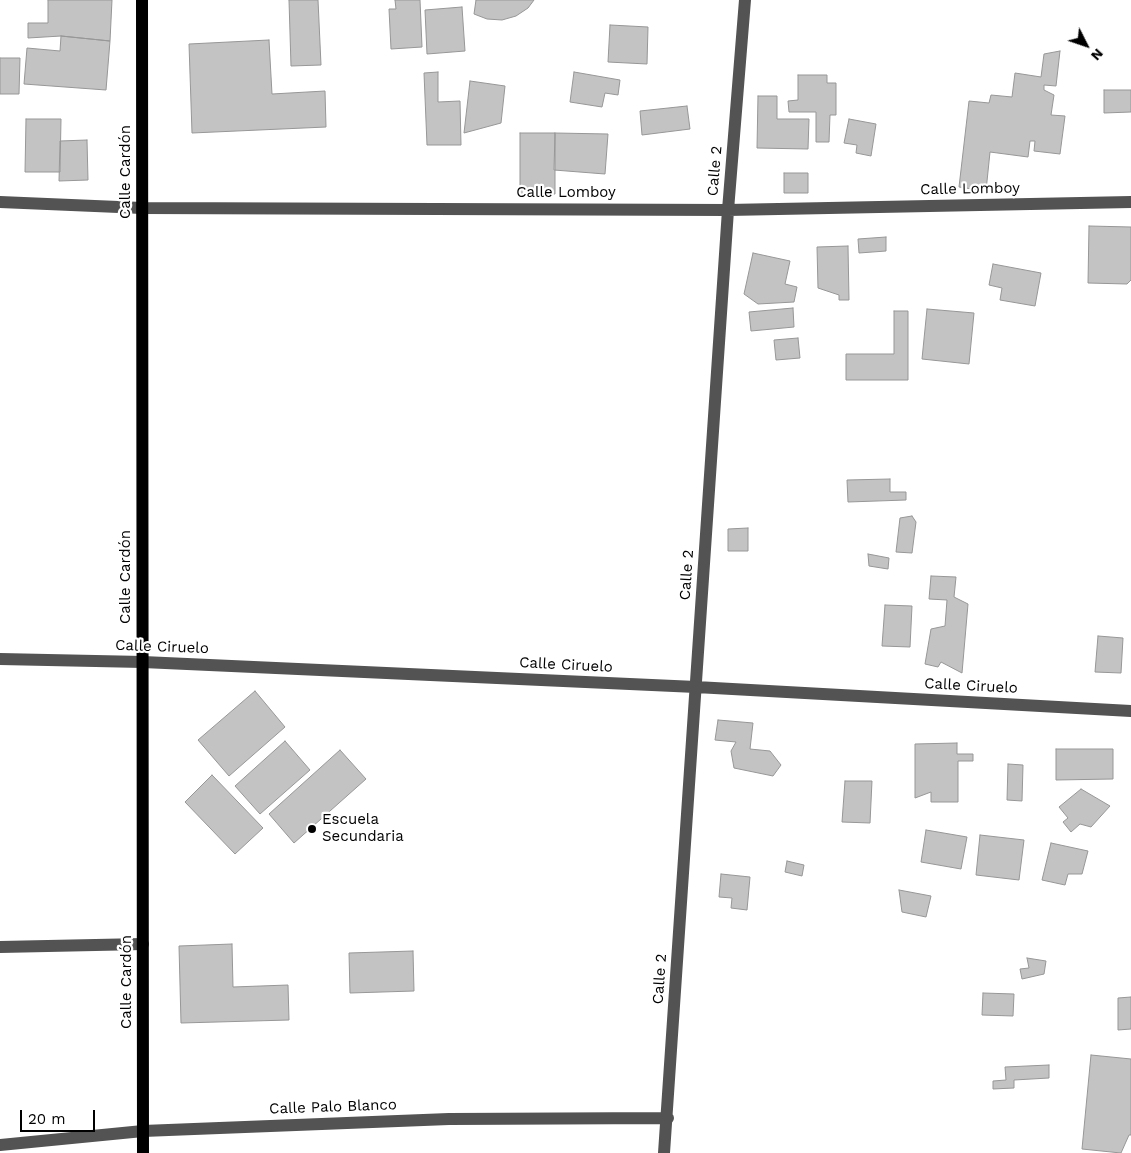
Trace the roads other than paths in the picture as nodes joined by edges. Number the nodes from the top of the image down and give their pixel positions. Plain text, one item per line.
1 (142, 0) edge
2 (745, 0) edge
3 (0, 202) edge
4 (1131, 202) edge
5 (142, 208) junction
6 (728, 210) junction
7 (0, 659) edge
8 (143, 662) junction
9 (696, 687) junction
10 (1131, 711) edge
11 (143, 944) junction
12 (0, 947) edge
13 (668, 1118) junction
14 (143, 1131) junction
15 (0, 1145) edge
16 (143, 1153) edge
17 (664, 1153) edge

1 - 5 main road, Calle Cardón
2 - 6 street, Calle 2
3 - 5 street, Calle Lomboy
4 - 6 street, Calle Lomboy
5 - 6 street, Calle Lomboy
5 - 8 main road, Calle Cardón
6 - 9 street, Calle 2
7 - 8 street, Calle Ciruelo
8 - 9 street, Calle Ciruelo
8 - 11 main road, Calle Cardón
9 - 10 street, Calle Ciruelo
9 - 13 street, Calle 2
11 - 12 street
11 - 14 main road, Calle Cardón
13 - 14 street, Calle Palo Blanco
13 - 17 street, Calle 2
14 - 15 street, Calle Palo Blanco
14 - 16 main road, Calle Cardón

